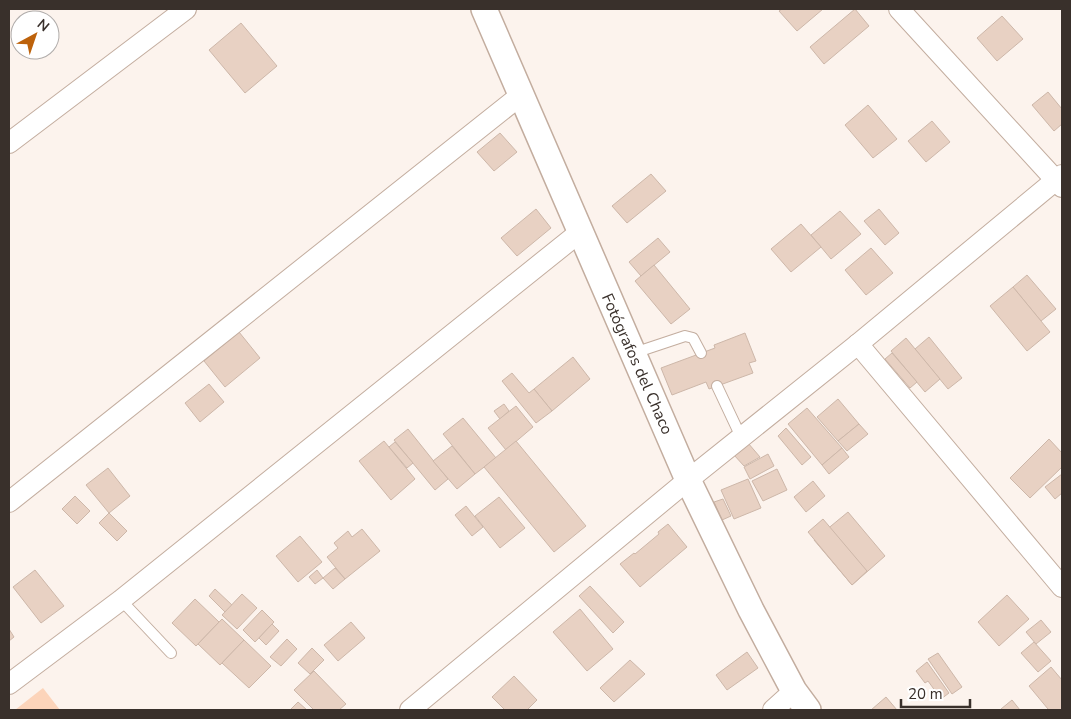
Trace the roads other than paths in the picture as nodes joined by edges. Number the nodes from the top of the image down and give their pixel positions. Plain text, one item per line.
1 (186, 9) edge
2 (484, 9) edge
3 (899, 9) edge
4 (521, 95) junction
5 (9, 143) edge
6 (1060, 180) edge
7 (580, 232) junction
8 (858, 344) junction
9 (701, 353) dead end
10 (633, 354) junction
11 (717, 386) dead end
12 (742, 437) junction
13 (688, 480) junction
14 (9, 502) edge
15 (1062, 586) edge
16 (121, 600) junction
17 (171, 653) dead end
18 (9, 684) edge
19 (801, 701) edge
20 (410, 710) edge
21 (773, 710) edge

1 - 5 street
2 - 4 street, Fotógrafos del Chaco
3 - 6 street
4 - 7 street, Fotógrafos del Chaco
4 - 14 street
6 - 8 street
7 - 10 street, Fotógrafos del Chaco
7 - 16 street
8 - 12 street
8 - 15 street
9 - 10 lane
10 - 13 street, Fotógrafos del Chaco
11 - 12 lane
12 - 13 street
13 - 19 street, Fotógrafos del Chaco
13 - 20 street
16 - 17 lane
16 - 18 street
19 - 21 street

